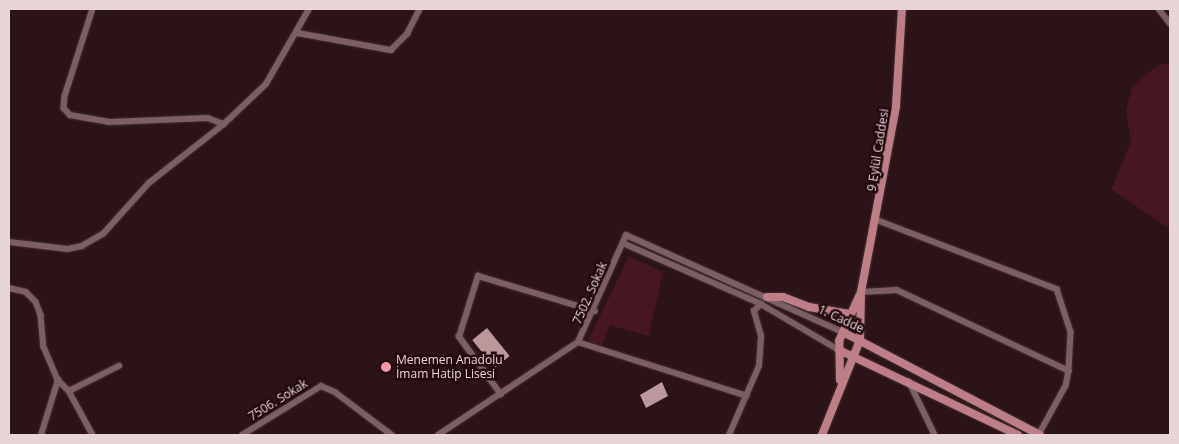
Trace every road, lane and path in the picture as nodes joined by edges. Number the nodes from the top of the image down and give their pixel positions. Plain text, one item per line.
1 (93, 9) edge
2 (309, 9) edge
3 (420, 9) edge
4 (902, 9) edge
5 (1159, 9) edge
6 (1170, 23) edge
7 (298, 33) junction
8 (224, 124) junction
9 (877, 220) junction
10 (626, 235) joint
11 (9, 242) edge
12 (623, 243) junction
13 (9, 288) edge
14 (861, 292) junction
15 (764, 300) junction
16 (595, 310) junction
17 (849, 314) junction
18 (843, 332) junction
19 (860, 340) junction
20 (578, 342) junction
21 (839, 350) junction
22 (854, 358) junction
23 (118, 366) dead end
24 (1069, 371) junction
25 (58, 380) junction
26 (909, 381) junction
27 (840, 388) junction
28 (69, 391) junction
29 (501, 395) junction
30 (747, 396) junction
31 (42, 435) edge
32 (93, 435) edge
33 (242, 435) edge
34 (392, 435) edge
35 (438, 435) edge
36 (729, 435) edge
37 (822, 435) edge
38 (935, 435) edge
39 (1018, 435) edge
40 (1039, 435) edge

1 - 8 street
2 - 7 street
3 - 7 street
4 - 9 main road, 9 Eylül Caddesi
5 - 6 street
7 - 8 street
8 - 11 street
9 - 14 main road, 9 Eylül Caddesi
9 - 24 street
10 - 12 street, 7502. Sokak
10 - 15 street, 1. Cadde
12 - 15 street, 1. Cadde
12 - 16 street, 7502. Sokak
13 - 25 street
14 - 17 main road, 9 Eylül Caddesi
14 - 19 main road, 9 Eylül Caddesi
14 - 24 street
15 - 17 main road
15 - 18 street, 1. Cadde
15 - 21 street, 1. Cadde
15 - 30 street
16 - 20 street, 7502. Sokak
16 - 29 street
17 - 18 main road, 9 Eylül Caddesi
18 - 19 main road, 1. Cadde
18 - 21 main road, 9 Eylül Caddesi
19 - 22 main road, 9 Eylül Caddesi
19 - 40 main road, 1. Cadde
20 - 29 street, 7502. Sokak
20 - 30 street
21 - 22 main road, 1. Cadde
21 - 27 main road, 9 Eylül Caddesi
22 - 26 main road, 1. Cadde
22 - 27 main road, 9 Eylül Caddesi
23 - 28 street
24 - 40 street
25 - 28 street
25 - 31 street
26 - 38 street
26 - 39 main road, 1. Cadde
27 - 37 main road, 9 Eylül Caddesi
28 - 32 street
29 - 35 street, 7502. Sokak
30 - 36 street
33 - 34 street, 7506. Sokak

